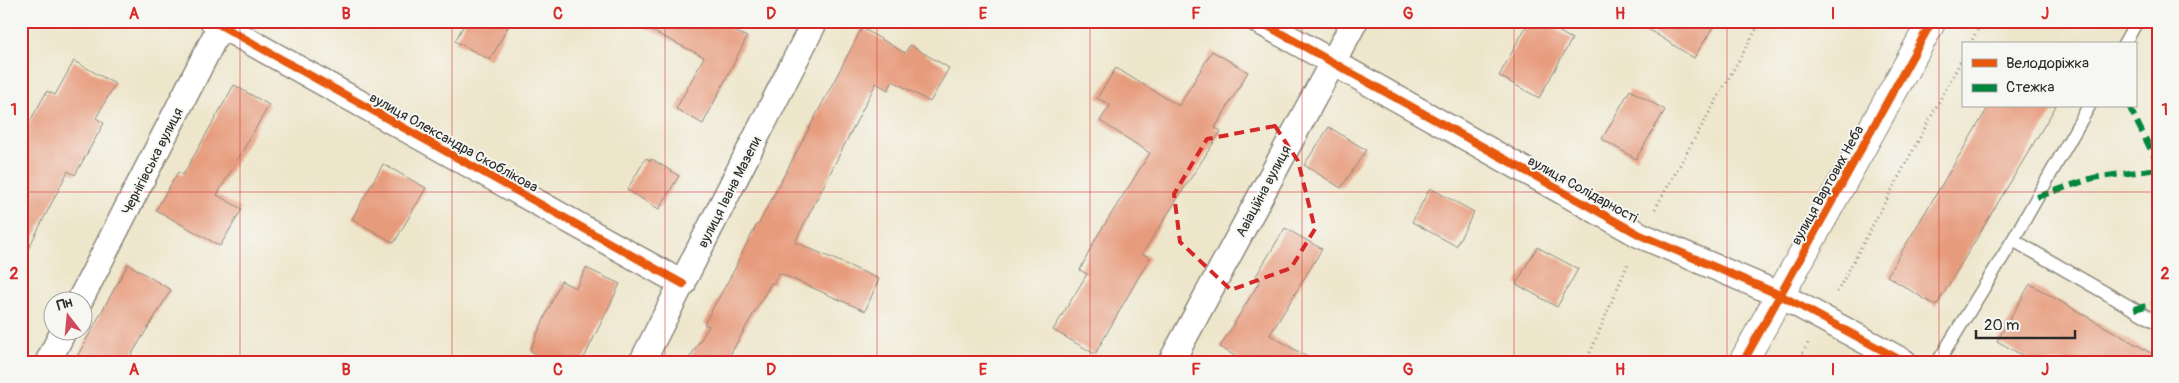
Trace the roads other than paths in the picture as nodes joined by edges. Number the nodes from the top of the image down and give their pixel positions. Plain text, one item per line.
1 (815, 21) edge
2 (1259, 21) edge
3 (1355, 21) edge
4 (1932, 21) edge
5 (2137, 21) edge
6 (219, 23) edge
7 (2125, 42) edge
8 (1332, 62) junction
9 (2088, 108) edge
10 (2013, 240) junction
11 (683, 284) junction
12 (85, 290) edge
13 (1780, 295) junction
14 (2158, 323) edge
15 (59, 340) edge
16 (48, 362) edge
17 (642, 362) edge
18 (1171, 362) edge
19 (1743, 362) edge
20 (1904, 362) edge
21 (1938, 362) edge

1 - 11 street, вулиця Івана Мазепи
2 - 8 street, вулиця Солідарності
3 - 8 street, Авіаційна вулиця
4 - 13 street, вулиця Вартових Неба
5 - 7 lane
6 - 11 street, вулиця Олександра Скоблікова
6 - 12 street, Чернігівська вулиця
8 - 13 street, вулиця Солідарності
8 - 18 street, Авіаційна вулиця
9 - 10 lane
10 - 14 lane
10 - 21 lane
11 - 17 street, вулиця Івана Мазепи
13 - 19 street, вулиця Вартових Неба
13 - 20 street, вулиця Солідарності
15 - 16 street

